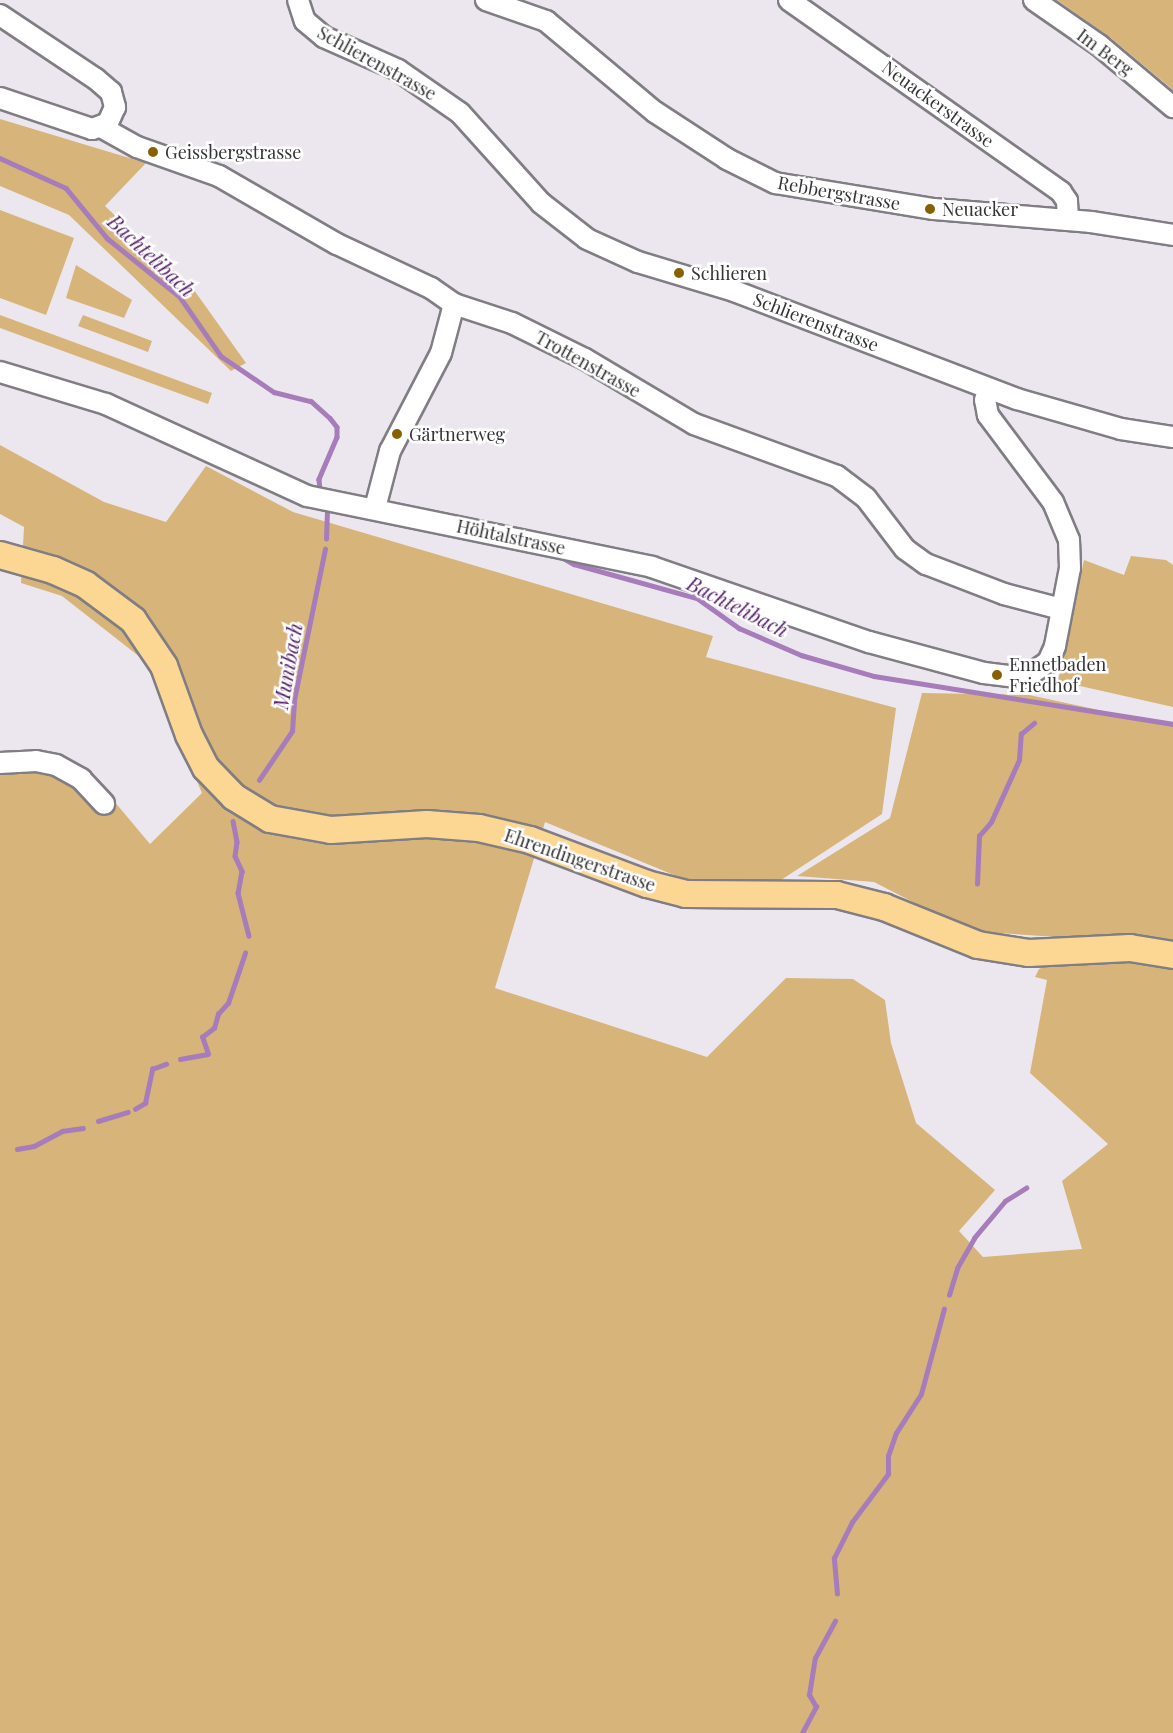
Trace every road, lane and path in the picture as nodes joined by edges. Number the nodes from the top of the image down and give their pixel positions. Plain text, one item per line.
1 (298, 0) edge
2 (486, 0) edge
3 (789, 0) edge
4 (1034, 0) edge
5 (0, 15) edge
6 (0, 98) edge
7 (1173, 107) edge
8 (101, 127) junction
9 (1068, 220) junction
10 (1173, 235) edge
11 (454, 304) junction
12 (0, 372) edge
13 (989, 389) junction
14 (1173, 437) edge
15 (375, 508) junction
16 (0, 555) edge
17 (1061, 609) junction
18 (0, 763) edge
19 (104, 804) dead end
20 (1173, 955) edge

1 - 13 street, Schlierenstrasse
2 - 9 street, Rebbergstrasse
3 - 9 street, Neuackerstrasse
4 - 7 street, Im Berg
5 - 8 street
6 - 8 street
8 - 11 street, Trottenstrasse
9 - 10 street, Rebbergstrasse
11 - 15 street
11 - 17 street, Trottenstrasse
12 - 15 street, Höhtalstrasse
13 - 14 street, Schlierenstrasse
13 - 17 street
15 - 17 street, Höhtalstrasse
16 - 20 main road, Ehrendingerstrasse
18 - 19 street

